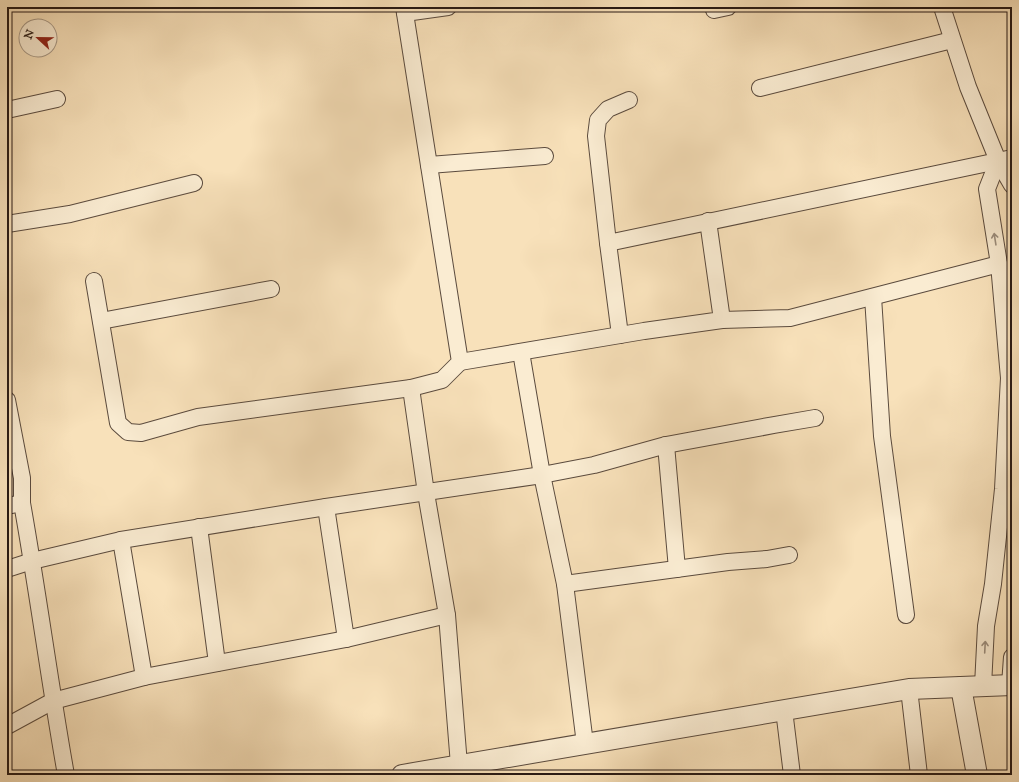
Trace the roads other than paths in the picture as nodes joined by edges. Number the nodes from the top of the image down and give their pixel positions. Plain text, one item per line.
1 (448, 7) edge
2 (942, 7) edge
3 (405, 10) edge
4 (952, 40) junction
5 (760, 88) dead end
6 (57, 99) dead end
7 (629, 100) dead end
8 (7, 110) edge
9 (545, 156) dead end
10 (1005, 160) edge
11 (429, 165) junction
12 (194, 183) dead end
13 (1012, 185) edge
14 (708, 221) junction
15 (7, 224) edge
16 (608, 243) junction
17 (1000, 264) junction
18 (94, 281) dead end
19 (271, 289) dead end
20 (873, 297) junction
21 (722, 320) junction
22 (100, 321) junction
23 (620, 335) junction
24 (521, 352) junction
25 (460, 362) junction
26 (411, 388) junction
27 (7, 400) edge
28 (814, 418) dead end
29 (666, 445) junction
30 (542, 475) junction
31 (426, 493) junction
32 (14, 504) edge
33 (326, 507) junction
34 (199, 527) junction
35 (121, 540) junction
36 (789, 555) dead end
37 (32, 561) junction
38 (7, 569) edge
39 (677, 569) junction
40 (565, 584) junction
41 (446, 615) junction
42 (906, 615) dead end
43 (346, 639) junction
44 (1012, 658) edge
45 (217, 663) junction
46 (144, 677) junction
47 (1011, 685) edge
48 (983, 686) junction
49 (961, 687) junction
50 (909, 689) junction
51 (53, 701) junction
52 (784, 710) junction
53 (7, 726) edge
54 (585, 744) junction
55 (459, 765) junction
56 (414, 774) edge
57 (66, 775) edge
58 (792, 775) edge
59 (919, 775) edge
60 (977, 775) edge

1 - 3 street
2 - 4 street
3 - 11 street
4 - 5 street
4 - 10 street
6 - 8 street
7 - 16 street
9 - 11 street
10 - 13 street
10 - 14 street
17 -> 10 street
11 - 25 street
12 - 15 street
14 - 16 street
14 - 21 street
16 - 23 street
17 - 20 street
48 -> 17 street
18 - 22 street
19 - 22 street
20 - 21 street
20 - 42 street
21 - 23 street
22 - 26 street
23 - 24 street
24 - 25 street
24 - 30 street
25 - 26 street
26 - 31 street
27 - 32 street
28 - 29 street
29 - 30 street
29 - 39 street
30 - 31 street
30 - 40 street
31 - 33 street
31 - 41 street
32 - 37 street
33 - 34 street
33 - 43 street
34 - 35 street
34 - 45 street
35 - 37 street
35 - 46 street
36 - 39 street
37 - 38 street
37 - 51 street
39 - 40 street
40 - 54 street
41 - 43 street
41 - 55 street
43 - 45 street
44 - 47 street
45 - 46 street
46 - 51 street
47 - 48 street
48 - 49 street
49 - 50 street
49 - 60 street
50 - 52 street
50 - 59 street
51 - 53 street
51 - 57 street
52 - 54 street
52 - 58 street
54 - 55 street
55 - 56 street

